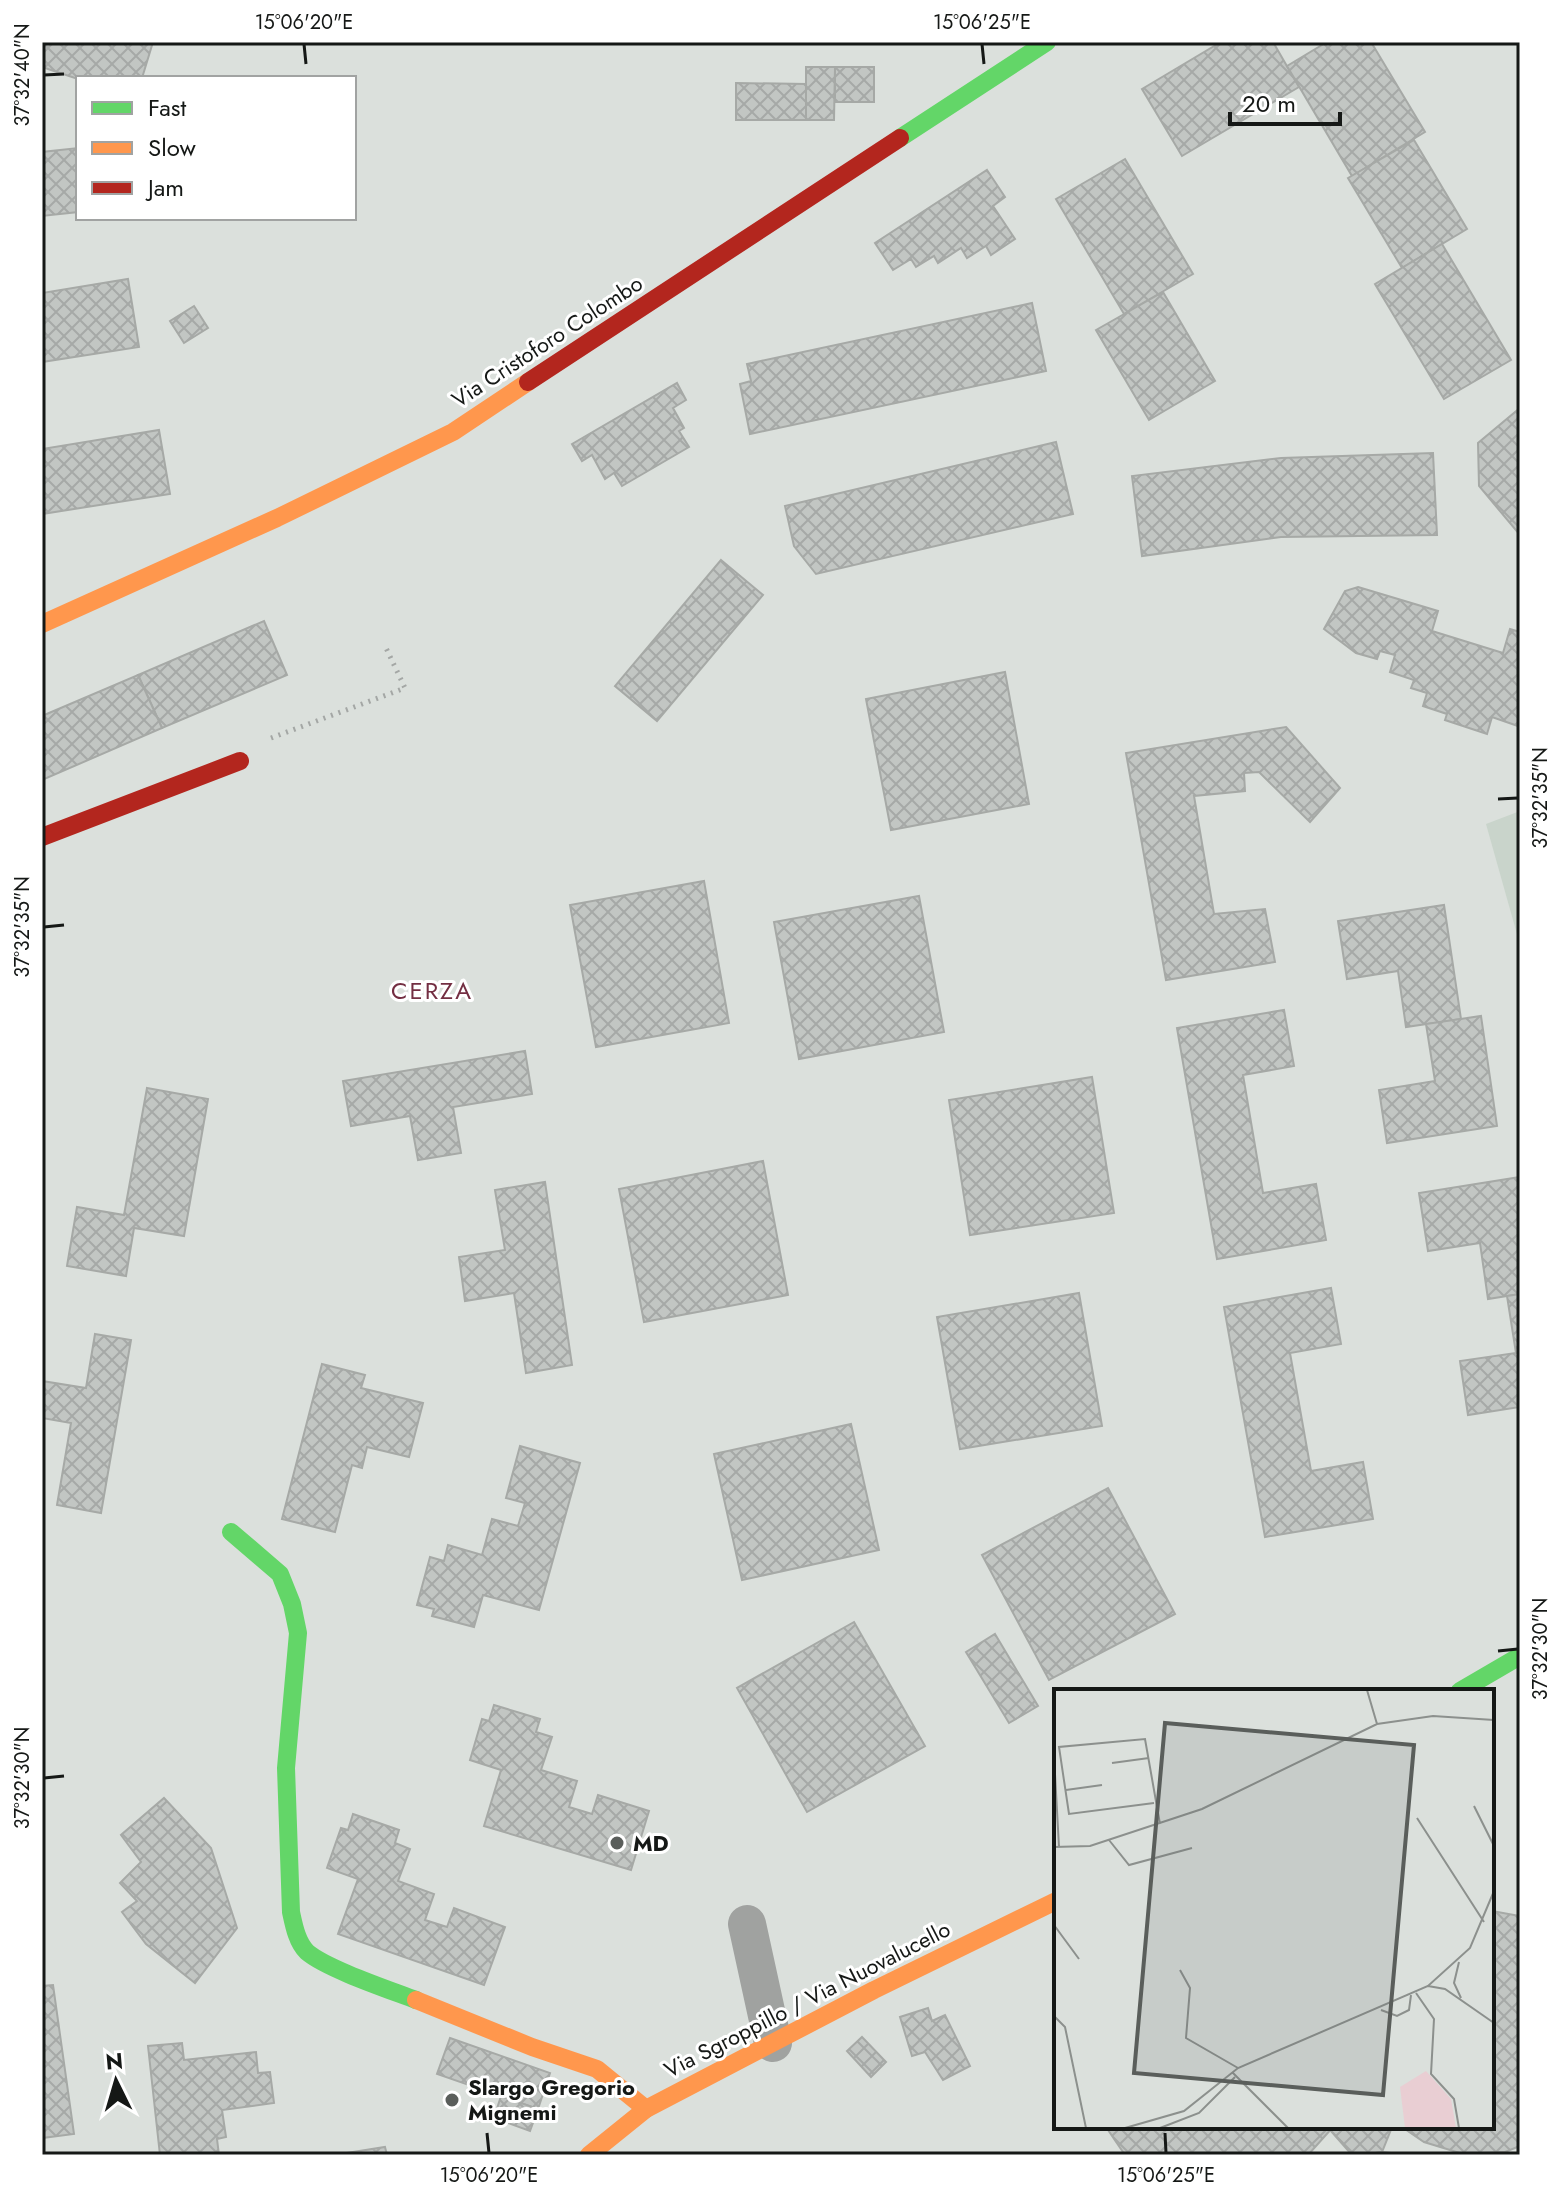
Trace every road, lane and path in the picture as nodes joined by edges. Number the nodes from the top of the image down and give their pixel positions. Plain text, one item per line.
1 (1047, 42) edge
2 (42, 624) edge
3 (386, 648) dead end
4 (240, 761) joint
5 (42, 837) edge
6 (231, 1532) dead end
7 (1520, 1656) edge
8 (1463, 1689) edge
9 (1054, 1902) edge
10 (747, 1924) dead end
11 (773, 2043) junction
12 (646, 2109) junction
13 (607, 2149) edge

1 - 2 street, Via Cristoforo Colombo
3 - 4 path
4 - 5 street
6 - 12 street
7 - 8 street
9 - 11 street, Via Sgroppillo / Via Nuovalucello
10 - 11 street
11 - 12 street, Via Sgroppillo / Via Nuovalucello
12 - 13 street, Via Sgroppillo / Via Nuovalucello

